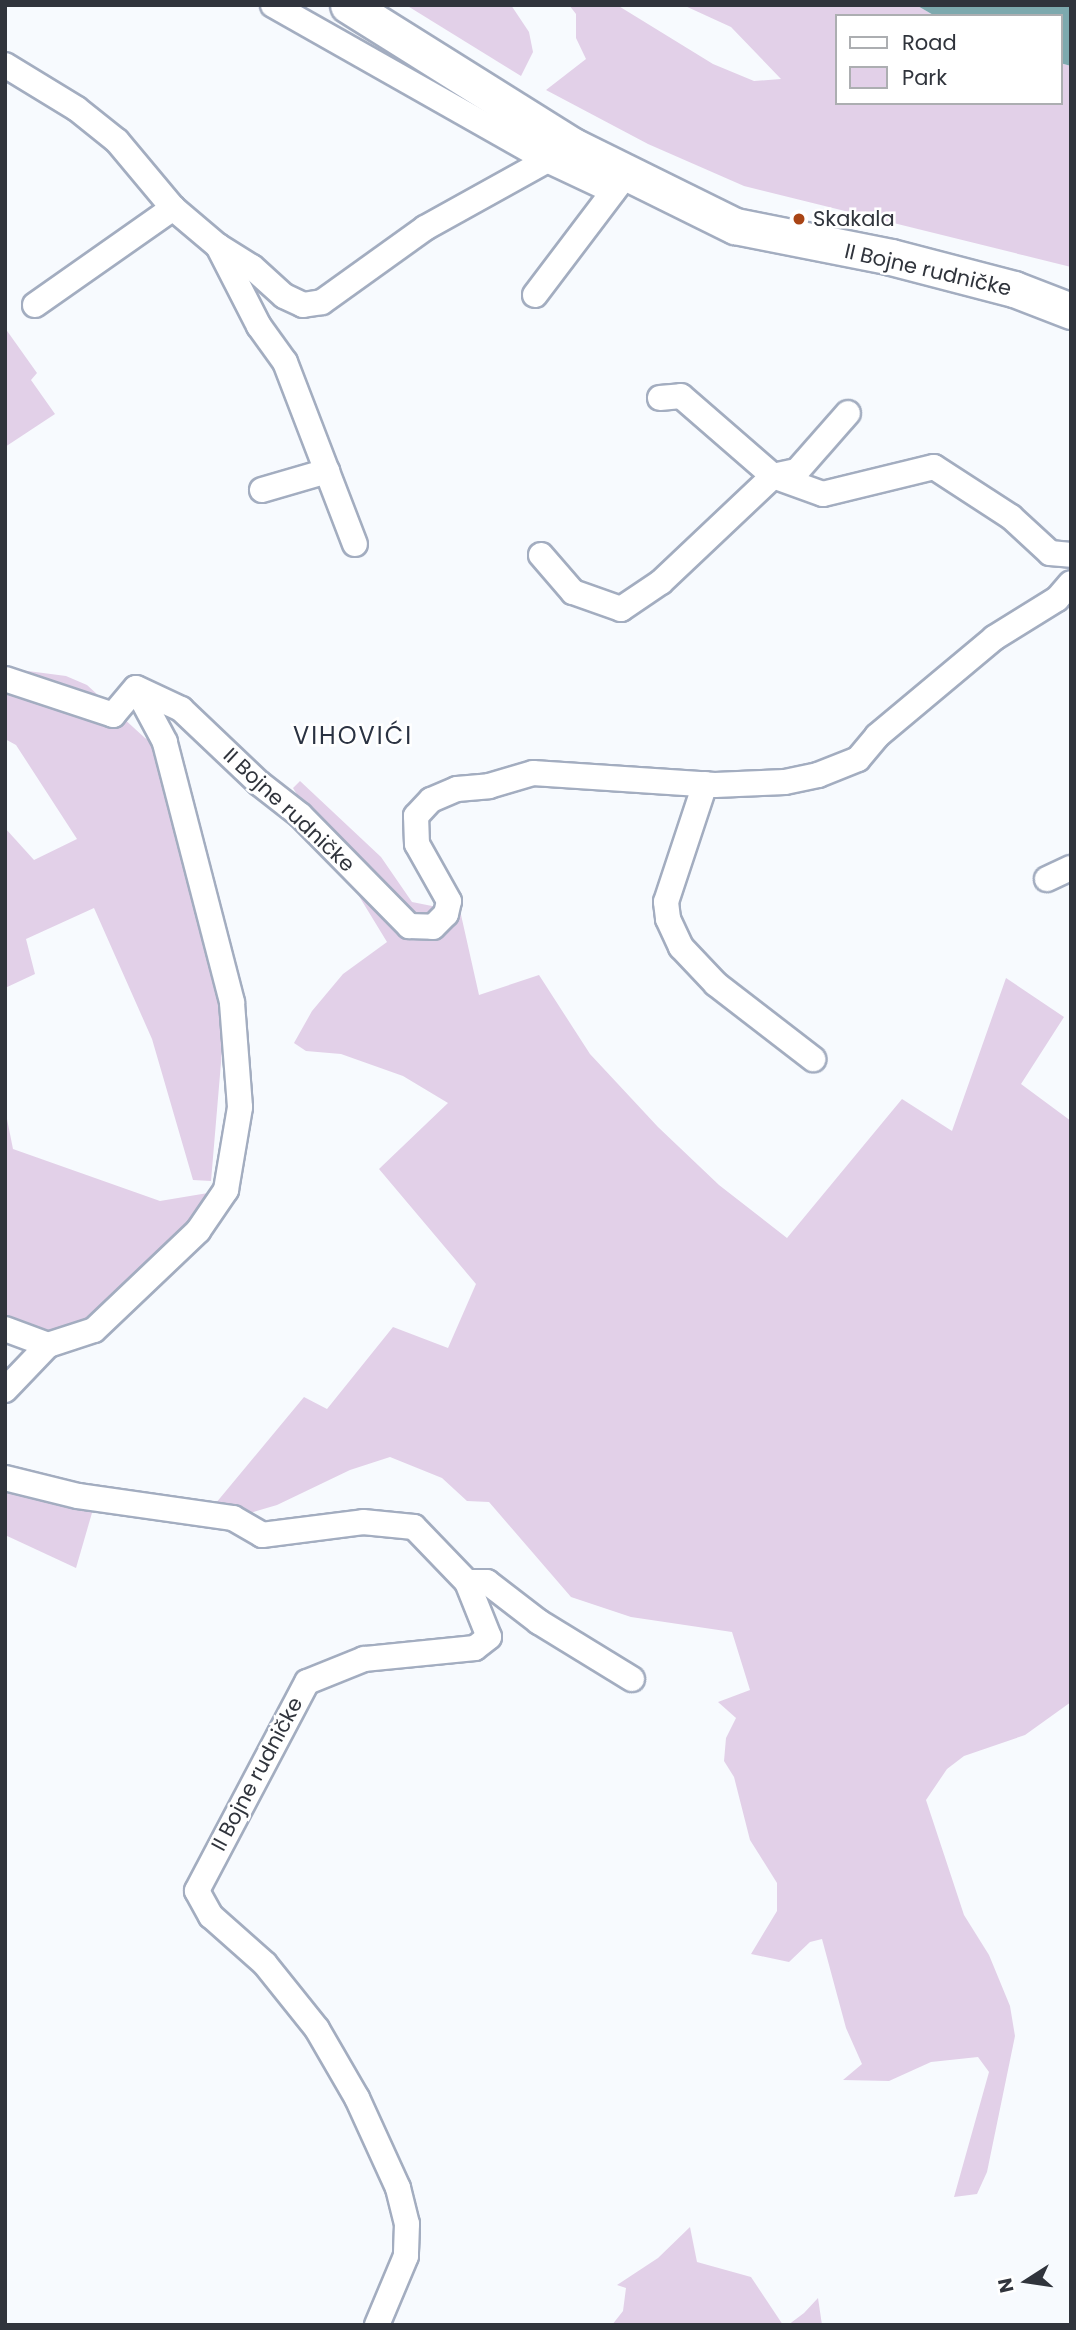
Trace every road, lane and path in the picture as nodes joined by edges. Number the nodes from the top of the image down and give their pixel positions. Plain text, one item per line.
1 (273, 5) edge
2 (348, 5) edge
3 (5, 65) edge
4 (560, 153) junction
5 (621, 181) junction
6 (173, 208) junction
7 (218, 246) junction
8 (536, 295) dead end
9 (35, 305) dead end
10 (1071, 311) edge
11 (660, 398) dead end
12 (848, 413) dead end
13 (327, 471) junction
14 (773, 476) junction
15 (262, 490) dead end
16 (355, 544) dead end
17 (541, 555) dead end
18 (1071, 555) edge
19 (1071, 583) edge
20 (5, 679) edge
21 (136, 688) junction
22 (705, 784) junction
23 (1071, 868) edge
24 (1047, 879) dead end
25 (813, 1059) dead end
26 (5, 1329) edge
27 (48, 1345) junction
28 (5, 1390) edge
29 (5, 1478) edge
30 (467, 1582) junction
31 (632, 1679) dead end
32 (377, 2325) edge

1 - 4 street
2 - 4 street, II Bojne rudničke
3 - 6 street
4 - 5 street, II Bojne rudničke
4 - 7 street
5 - 8 street
5 - 10 street, II Bojne rudničke
6 - 7 street
6 - 9 street
7 - 13 street
11 - 14 street
12 - 14 street
13 - 15 street
13 - 16 street
14 - 17 street
14 - 18 street
19 - 22 street, II Bojne rudničke
20 - 21 street
21 - 22 street, II Bojne rudničke
21 - 27 street
22 - 25 street
23 - 24 street
26 - 27 street
27 - 28 street
29 - 30 street, II Bojne rudničke
30 - 31 street
30 - 32 street, II Bojne rudničke

